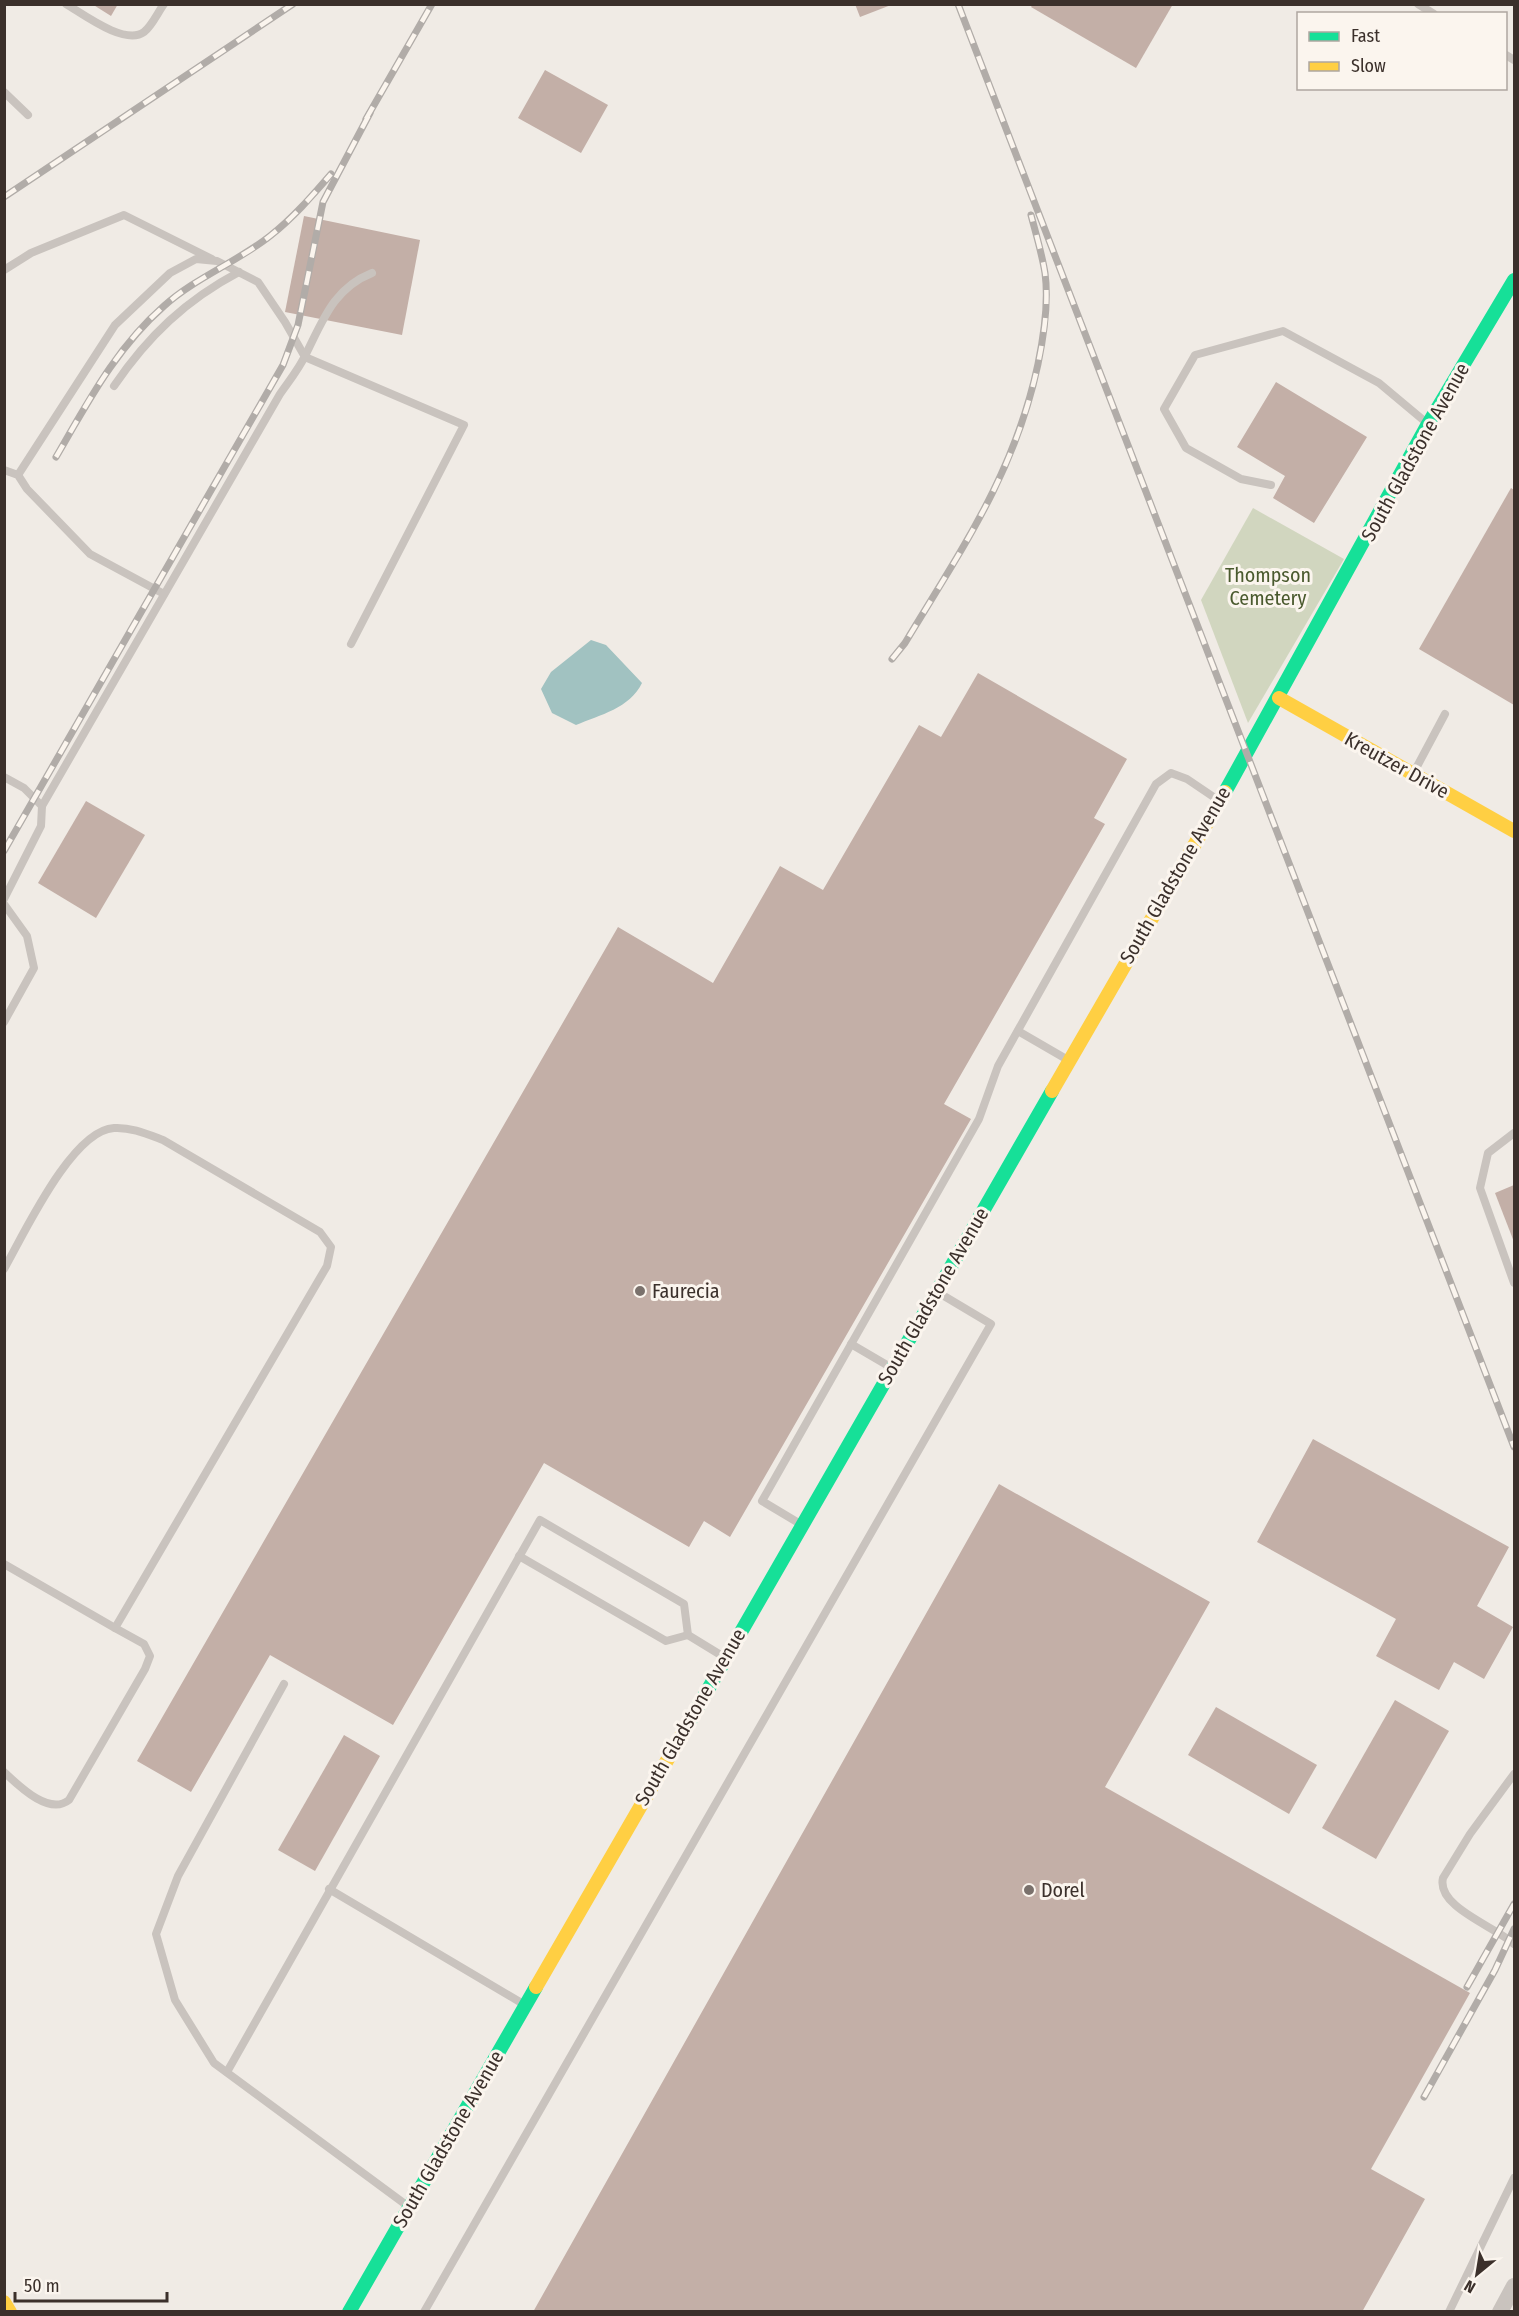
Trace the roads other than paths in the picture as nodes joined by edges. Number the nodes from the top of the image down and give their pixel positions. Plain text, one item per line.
1 (66, 4) edge
2 (164, 4) edge
3 (1418, 4) edge
4 (1431, 12) edge
5 (4, 92) edge
6 (28, 115) dead end
7 (217, 261) junction
8 (4, 270) edge
9 (239, 272) junction
10 (372, 273) dead end
11 (1515, 280) edge
12 (305, 357) junction
13 (114, 386) dead end
14 (1428, 424) junction
15 (4, 470) edge
16 (18, 475) junction
17 (1271, 485) dead end
18 (164, 594) junction
19 (351, 644) dead end
20 (1279, 699) junction
21 (1445, 714) dead end
22 (1413, 774) junction
23 (4, 777) edge
24 (1218, 800) junction
25 (42, 806) junction
26 (1515, 831) edge
27 (4, 899) edge
28 (4, 904) edge
29 (4, 1022) edge
30 (1018, 1031) junction
31 (1069, 1061) junction
32 (1515, 1133) edge
33 (4, 1269) edge
34 (1515, 1283) edge
35 (936, 1292) junction
36 (851, 1344) junction
37 (892, 1368) junction
38 (802, 1525) junction
39 (519, 1556) junction
40 (4, 1564) edge
41 (115, 1628) junction
42 (688, 1635) junction
43 (724, 1657) junction
44 (284, 1684) dead end
45 (4, 1772) edge
46 (1515, 1774) edge
47 (329, 1889) junction
48 (1515, 1944) edge
49 (525, 2005) junction
50 (227, 2072) junction
51 (1515, 2178) edge
52 (409, 2207) junction
53 (1515, 2286) edge
54 (4, 2302) edge
55 (10, 2312) edge
56 (349, 2312) edge
57 (424, 2312) edge
58 (1449, 2312) edge
59 (1500, 2312) edge

1 - 2 lane
3 - 4 lane
5 - 6 lane
7 - 8 lane
7 - 9 lane
7 - 16 lane
9 - 12 lane
9 - 13 lane
10 - 12 lane
11 - 14 main road, South Gladstone Avenue
12 - 18 lane
12 - 19 lane
14 - 17 lane
14 - 20 main road, South Gladstone Avenue
15 - 16 lane
16 - 18 lane
18 - 25 lane
20 - 22 main road, Kreutzer Drive
20 - 24 main road, South Gladstone Avenue
21 - 22 lane
22 - 26 main road, Kreutzer Drive
23 - 25 lane
24 - 30 lane
24 - 31 main road, South Gladstone Avenue
25 - 27 lane
28 - 29 lane
30 - 31 lane
30 - 36 lane
31 - 35 main road, South Gladstone Avenue
32 - 34 lane
33 - 41 lane
35 - 37 main road, South Gladstone Avenue
35 - 57 lane
36 - 37 lane
36 - 38 lane
37 - 38 main road, South Gladstone Avenue
38 - 43 main road, South Gladstone Avenue
39 - 42 lane
39 - 42 lane
39 - 47 lane
40 - 41 lane
41 - 45 lane
42 - 43 lane
43 - 49 main road, South Gladstone Avenue
44 - 50 lane
46 - 48 lane
47 - 49 lane
47 - 50 lane
49 - 52 main road, South Gladstone Avenue
50 - 52 lane
51 - 58 lane
52 - 56 main road, South Gladstone Avenue
53 - 59 street
54 - 55 main road

